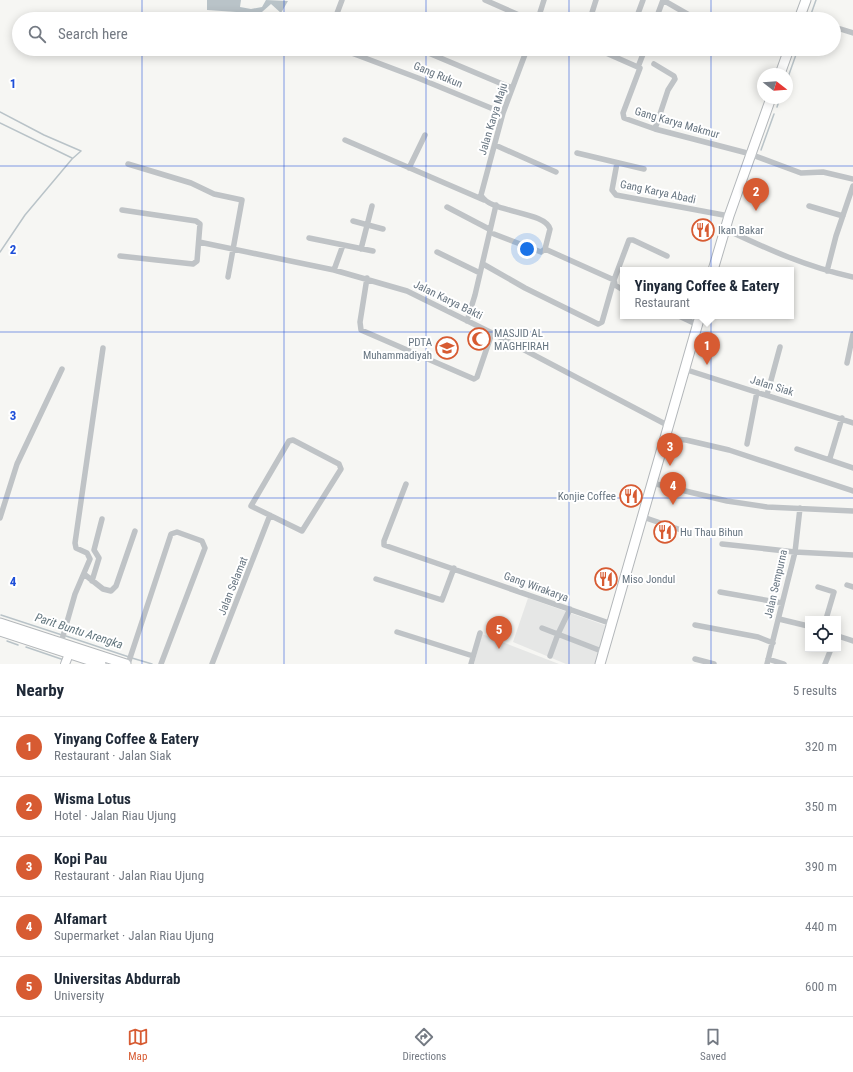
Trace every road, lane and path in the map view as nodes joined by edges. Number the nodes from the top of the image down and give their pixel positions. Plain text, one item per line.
1 (342, 0) edge
2 (485, 0) edge
3 (544, 0) edge
4 (596, 0) edge
5 (643, 0) edge
6 (663, 0) edge
7 (806, 0) edge
8 (337, 12) edge
9 (512, 12) edge
10 (540, 12) edge
11 (592, 12) edge
12 (639, 12) edge
13 (659, 12) edge
14 (684, 12) edge
15 (802, 12) edge
16 (841, 29) edge
17 (853, 33) edge
18 (360, 56) edge
19 (435, 56) edge
20 (524, 56) edge
21 (613, 56) edge
22 (642, 56) edge
23 (786, 56) edge
24 (654, 64) dead end
25 (638, 67) junction
26 (782, 68) edge
27 (512, 88) junction
28 (769, 104) edge
29 (503, 113) junction
30 (655, 129) junction
31 (425, 135) dead end
32 (345, 140) dead end
33 (495, 145) junction
34 (577, 153) dead end
35 (751, 155) junction
36 (618, 163) junction
37 (128, 164) dead end
38 (409, 168) junction
39 (644, 169) dead end
40 (556, 172) dead end
41 (853, 179) edge
42 (853, 186) edge
43 (483, 197) junction
44 (496, 205) junction
45 (372, 206) dead end
46 (809, 206) dead end
47 (447, 207) dead end
48 (122, 210) dead end
49 (729, 216) junction
50 (843, 216) junction
51 (353, 221) dead end
52 (367, 225) junction
53 (383, 229) dead end
54 (490, 229) junction
55 (725, 229) junction
56 (494, 234) dead end
57 (309, 238) dead end
58 (199, 242) junction
59 (342, 245) junction
60 (234, 249) junction
61 (361, 249) junction
62 (545, 250) junction
63 (373, 251) dead end
64 (438, 252) dead end
65 (120, 256) dead end
66 (667, 256) dead end
67 (483, 264) junction
68 (714, 267) edge
69 (334, 270) junction
70 (827, 271) junction
71 (480, 273) junction
72 (228, 277) dead end
73 (853, 277) edge
74 (367, 278) junction
75 (614, 280) junction
76 (620, 288) edge
77 (699, 320) edge
78 (466, 321) junction
79 (492, 333) junction
80 (853, 334) edge
81 (102, 348) dead end
82 (780, 348) dead end
83 (847, 363) dead end
84 (62, 369) dead end
85 (684, 369) junction
86 (757, 392) junction
87 (767, 395) junction
88 (842, 418) junction
89 (853, 423) edge
90 (669, 426) junction
91 (666, 438) junction
92 (747, 444) dead end
93 (797, 449) dead end
94 (830, 458) junction
95 (853, 468) edge
96 (652, 483) junction
97 (406, 484) dead end
98 (853, 491) edge
99 (800, 508) junction
100 (853, 511) edge
101 (270, 515) junction
102 (643, 517) junction
103 (0, 518) edge
104 (102, 519) dead end
105 (135, 531) dead end
106 (684, 531) dead end
107 (722, 544) dead end
108 (795, 552) junction
109 (853, 554) edge
110 (454, 568) junction
111 (84, 574) junction
112 (376, 579) dead end
113 (92, 581) junction
114 (818, 587) dead end
115 (720, 592) dead end
116 (782, 603) junction
117 (570, 609) junction
118 (827, 616) edge
119 (779, 619) junction
120 (0, 623) edge
121 (612, 624) junction
122 (695, 625) dead end
123 (805, 625) edge
124 (542, 628) dead end
125 (0, 631) edge
126 (397, 632) dead end
127 (480, 633) dead end
128 (558, 634) junction
129 (62, 637) junction
130 (841, 637) edge
131 (853, 641) edge
132 (773, 642) junction
133 (604, 652) junction
134 (830, 652) edge
135 (473, 656) junction
136 (550, 656) dead end
137 (695, 659) dead end
138 (67, 660) edge
139 (128, 660) edge
140 (767, 662) edge
141 (102, 664) edge
142 (161, 664) edge
143 (212, 664) edge
144 (471, 664) edge
145 (600, 664) edge
146 (714, 664) edge
147 (784, 664) edge
148 (825, 664) edge

1 - 8 street
2 - 9 street
3 - 10 street
4 - 11 street
5 - 12 street
6 - 13 street
6 - 14 street
7 - 15 main road
16 - 17 street
18 - 29 street, Gang Rukun
19 - 27 street
20 - 27 street, Jalan Karya Maju
21 - 25 street
22 - 25 street
23 - 26 main road
24 - 30 street
25 - 30 street, Gang Karya Makmur
27 - 29 street, Jalan Karya Maju
28 - 35 main road
29 - 33 street, Jalan Karya Maju
30 - 35 street, Gang Karya Makmur
31 - 38 street
32 - 38 street
33 - 40 street
33 - 43 street, Jalan Karya Maju
34 - 36 street
35 - 41 street, Gang Karya Makmur
35 - 49 main road
36 - 39 street
36 - 49 street, Gang Karya Abadi
37 - 60 street
38 - 43 street
42 - 50 street
43 - 44 street
44 - 54 street
44 - 62 street
45 - 52 street
46 - 50 street
47 - 54 street
48 - 58 street
49 - 55 main road
50 - 70 street
51 - 52 street
52 - 53 street
52 - 61 street
54 - 67 street
55 - 68 main road
55 - 70 street
56 - 62 street
57 - 59 street
58 - 60 street, Jalan Karya Bakti
58 - 65 street
59 - 61 street
59 - 69 street
60 - 69 street, Jalan Karya Bakti
60 - 72 street
61 - 63 street
62 - 75 street
64 - 71 street
66 - 75 street
67 - 71 street
67 - 75 street
69 - 74 street, Jalan Karya Bakti
70 - 73 street
71 - 78 street
74 - 78 street, Jalan Karya Bakti
74 - 79 street
75 - 76 street
77 - 85 main road
78 - 79 street, Jalan Karya Bakti
79 - 90 street, Jalan Karya Bakti
80 - 83 street
81 - 111 street
82 - 87 street
84 - 103 street
85 - 86 street, Jalan Siak
85 - 90 main road
86 - 87 street, Jalan Siak
86 - 92 street
87 - 88 street, Jalan Siak
88 - 89 street, Jalan Siak
88 - 94 street
90 - 91 main road
91 - 96 main road
91 - 98 street
93 - 94 street
94 - 95 street
96 - 99 street
96 - 102 main road
97 - 110 street, Gang Wirakarya
99 - 100 street
99 - 108 street, Jalan Sempurna
101 - 101 street
101 - 143 street, Jalan Selamat
102 - 106 street
102 - 121 main road
104 - 113 street
105 - 113 street
107 - 108 street
108 - 109 street
108 - 116 street, Jalan Sempurna
110 - 112 street
110 - 117 street, Gang Wirakarya
111 - 113 street
111 - 129 street
114 - 118 street
115 - 116 street
116 - 119 street, Jalan Sempurna
117 - 121 street, Gang Wirakarya
117 - 128 street
119 - 123 street
119 - 132 street, Jalan Sempurna
120 - 129 main road
121 - 133 main road
122 - 132 street
124 - 128 street
125 - 138 main road
126 - 135 street
127 - 135 street
128 - 133 street
128 - 136 street
129 - 139 main road
130 - 131 street
132 - 140 street, Jalan Sempurna
133 - 145 main road
134 - 148 street
135 - 144 street
137 - 146 street
138 - 141 main road
139 - 142 street
140 - 147 street

